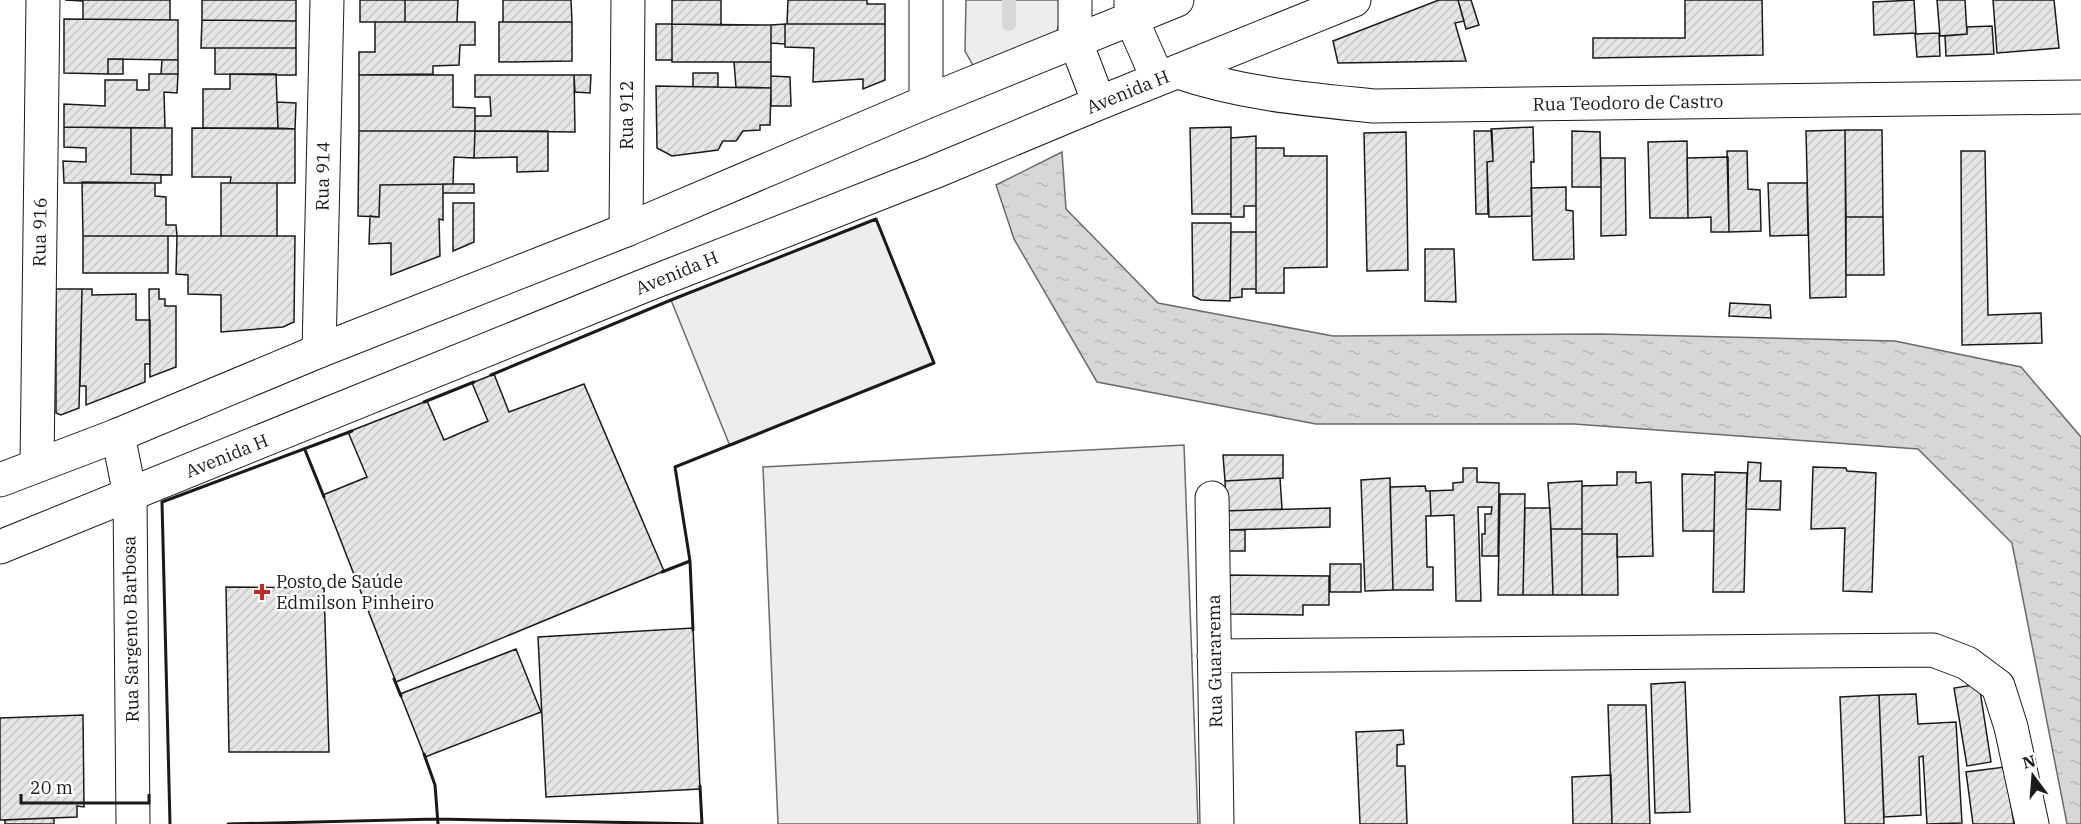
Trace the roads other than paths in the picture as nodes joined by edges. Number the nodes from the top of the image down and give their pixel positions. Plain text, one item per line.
1 (43, 0) edge
2 (327, 0) edge
3 (627, 0) edge
4 (926, 0) edge
5 (1075, 0) edge
6 (1177, 0) edge
7 (1354, 0) edge
8 (1131, 9) edge
9 (1075, 40) junction
10 (1168, 75) junction
11 (2081, 97) edge
12 (926, 102) junction
13 (1099, 103) junction
14 (626, 230) junction
15 (319, 351) junction
16 (118, 435) junction
17 (37, 465) junction
18 (0, 480) edge
19 (130, 495) junction
20 (1212, 498) dead end
21 (0, 547) edge
22 (1214, 656) junction
23 (133, 824) edge
24 (1217, 824) edge
25 (2032, 824) edge

1 - 17 street, Rua 916
2 - 15 street, Rua 914
3 - 14 street, Rua 912
4 - 12 street
5 - 9 street
6 - 8 street
7 - 10 street, Avenida H
8 - 9 street
8 - 10 street
9 - 12 street
9 - 13 street
10 - 11 street, Rua Teodoro de Castro
10 - 13 street, Avenida H
12 - 14 street
13 - 19 street, Avenida H
14 - 15 street
15 - 16 street
16 - 17 street
16 - 19 street, Rua Sargento Barbosa
17 - 18 street
19 - 21 street, Avenida H
19 - 23 street, Rua Sargento Barbosa
20 - 22 street, Rua Guararema
22 - 24 street, Rua Guararema
22 - 25 street

